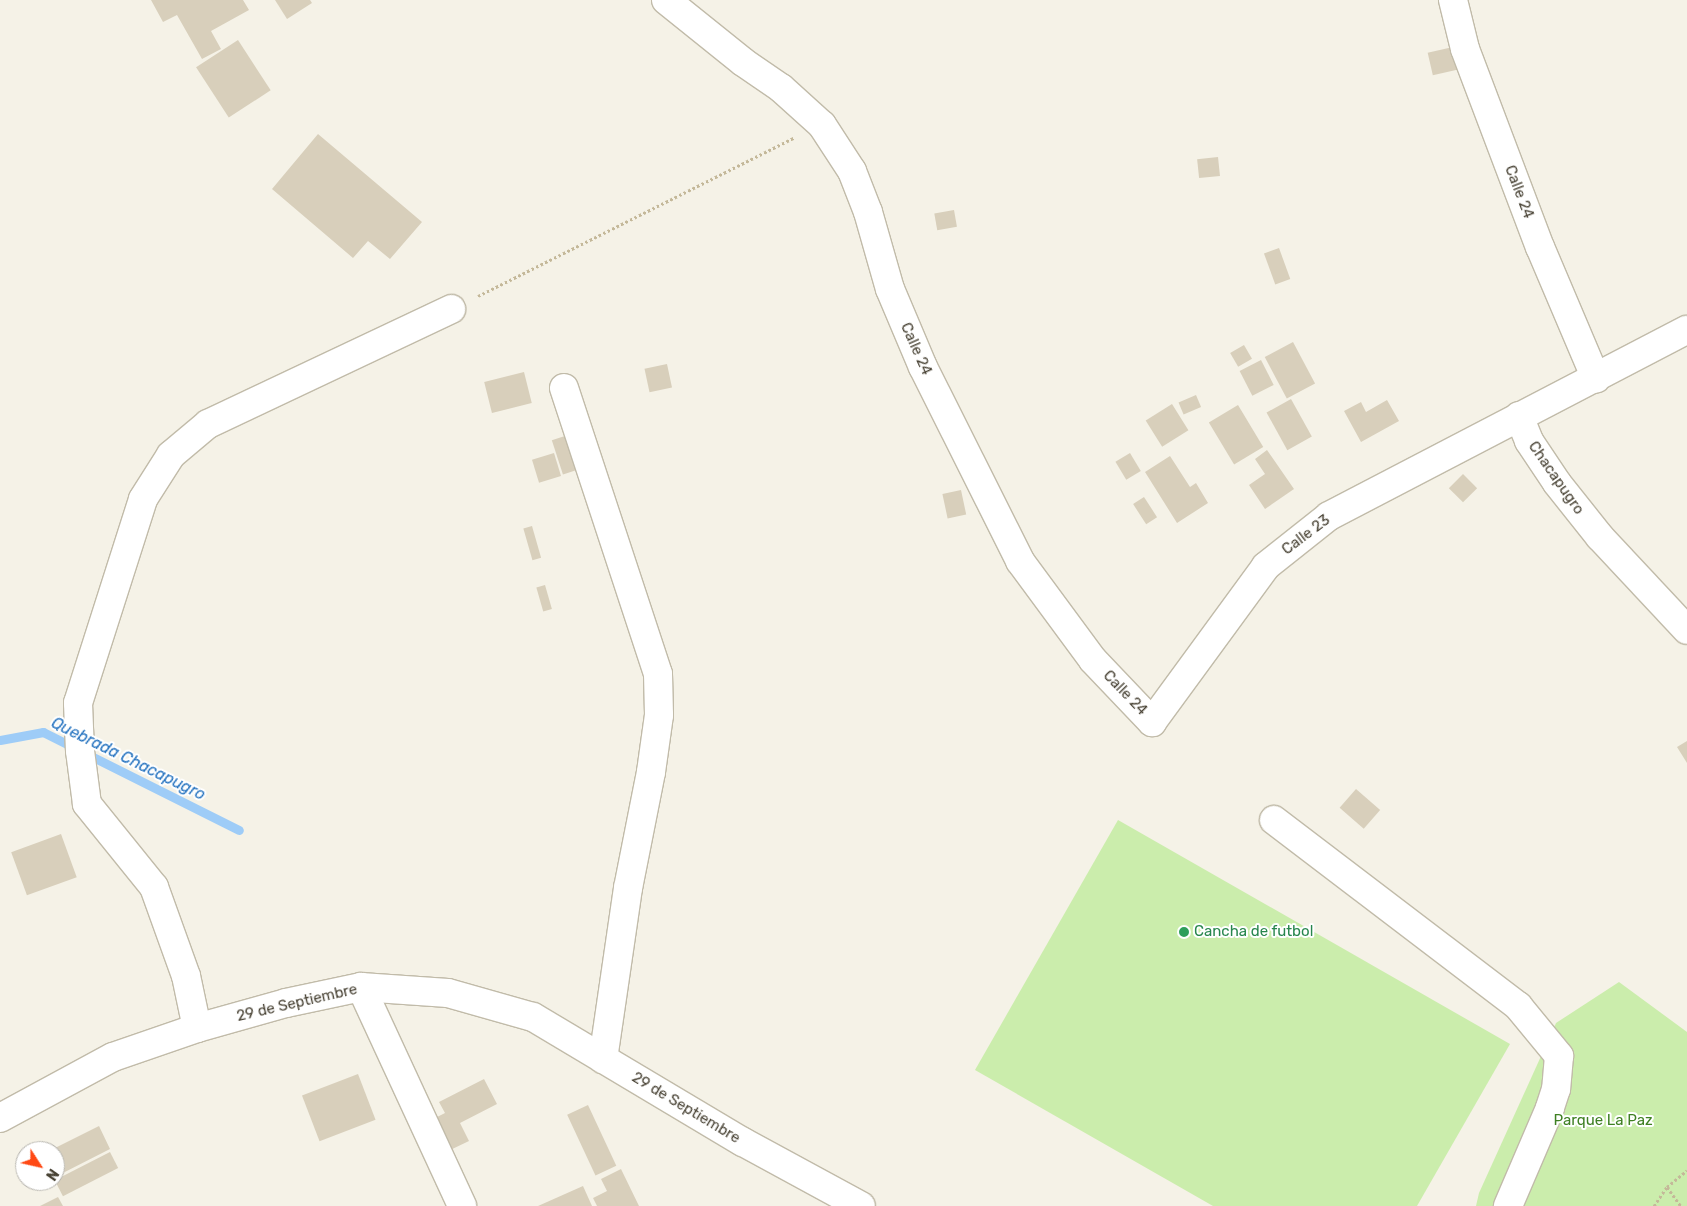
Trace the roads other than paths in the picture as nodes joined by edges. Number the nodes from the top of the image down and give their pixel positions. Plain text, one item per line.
1 (666, 0) edge
2 (1453, 0) edge
3 (451, 310) road end
4 (1687, 330) edge
5 (1596, 379) junction
6 (564, 388) dead end
7 (1519, 416) junction
8 (1687, 630) edge
9 (1152, 722) joint
10 (1274, 820) dead end
11 (361, 988) junction
12 (197, 1028) junction
13 (603, 1059) junction
14 (0, 1118) edge
15 (462, 1206) edge
16 (861, 1206) edge
17 (1508, 1206) edge

1 - 9 street, Calle 24
2 - 5 street, Calle 24
3 - 12 street
4 - 5 street
5 - 7 street
6 - 13 street
7 - 8 street, Chacapugro
7 - 9 street, Calle 23
10 - 17 street
11 - 12 street, 29 de Septiembre
11 - 13 street, 29 de Septiembre
11 - 15 street
12 - 14 street, 29 de Septiembre
13 - 16 street, 29 de Septiembre

